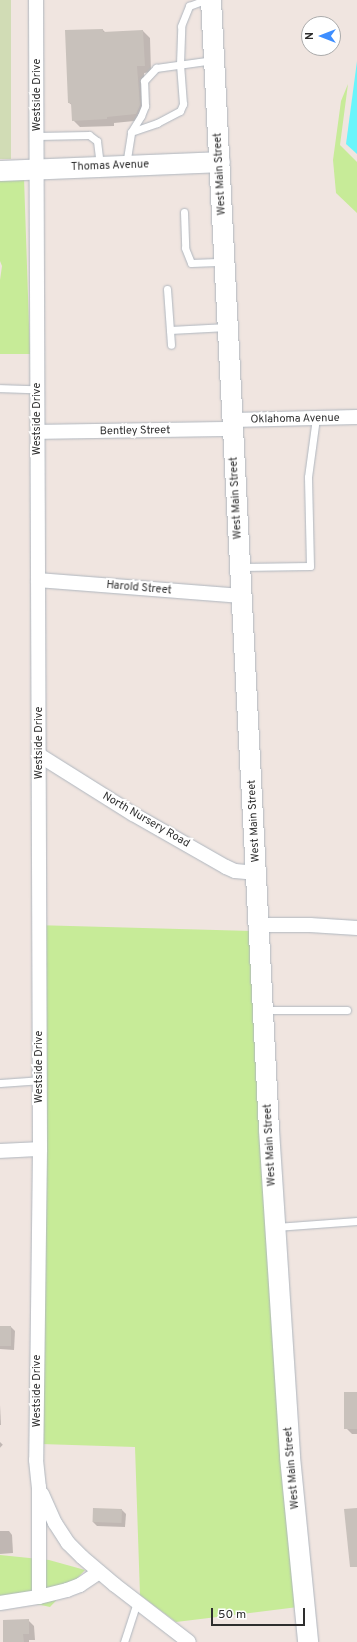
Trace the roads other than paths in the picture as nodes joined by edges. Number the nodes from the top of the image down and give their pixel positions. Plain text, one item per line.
1 (36, 0) edge
2 (205, 0) edge
3 (211, 0) edge
4 (215, 59) junction
5 (180, 64) junction
6 (131, 132) junction
7 (37, 136) junction
8 (220, 162) junction
9 (126, 165) junction
10 (100, 166) junction
11 (37, 169) junction
12 (0, 171) edge
13 (184, 212) dead end
14 (224, 262) junction
15 (167, 289) dead end
16 (228, 327) junction
17 (170, 330) junction
18 (171, 345) dead end
19 (0, 388) edge
20 (37, 389) junction
21 (316, 418) junction
22 (357, 418) edge
23 (233, 425) junction
24 (38, 432) junction
25 (240, 567) junction
26 (38, 580) junction
27 (241, 596) junction
28 (39, 755) junction
29 (257, 873) junction
30 (259, 925) junction
31 (357, 928) edge
32 (263, 1010) junction
33 (347, 1010) dead end
34 (39, 1080) junction
35 (0, 1083) edge
36 (40, 1149) junction
37 (0, 1151) edge
38 (357, 1221) edge
39 (275, 1227) junction
40 (39, 1487) junction
41 (99, 1572) junction
42 (39, 1598) junction
43 (137, 1602) junction
44 (0, 1603) edge
45 (124, 1642) edge
46 (189, 1642) edge
47 (308, 1642) edge

1 - 7 street, Westside Drive
2 - 5 lane
3 - 4 main road, West Main Street
4 - 5 lane
4 - 8 main road, West Main Street
5 - 6 lane
5 - 6 lane
6 - 9 lane
7 - 10 lane
7 - 11 street, Westside Drive
8 - 9 main road, Thomas Avenue
8 - 14 main road, West Main Street
9 - 10 main road, Thomas Avenue
10 - 11 main road, Thomas Avenue
11 - 12 main road, Thomas Avenue
11 - 20 street, Westside Drive
13 - 14 lane
14 - 16 main road, West Main Street
15 - 17 lane
16 - 17 lane
16 - 23 main road, West Main Street
17 - 18 lane
19 - 20 lane
20 - 24 street, Westside Drive
21 - 22 street, Oklahoma Avenue
21 - 23 street, Oklahoma Avenue
21 - 25 lane
23 - 24 street, Bentley Street
23 - 25 main road, West Main Street
24 - 26 street, Westside Drive
25 - 27 main road, West Main Street
26 - 27 street, Harold Street
26 - 28 street, Westside Drive
27 - 29 main road, West Main Street
28 - 29 street, North Nursery Road
28 - 34 street, Westside Drive
29 - 30 main road, West Main Street
30 - 31 street
30 - 32 main road, West Main Street
32 - 33 lane
32 - 39 main road, West Main Street
34 - 35 lane
34 - 36 street, Westside Drive
36 - 37 street
36 - 40 street, Westside Drive
38 - 39 lane
39 - 47 main road, West Main Street
40 - 41 street, Westside Drive
40 - 42 street, Westside Drive
41 - 42 street
41 - 43 street, Westside Drive
42 - 44 street
43 - 45 lane
43 - 46 street, Westside Drive

